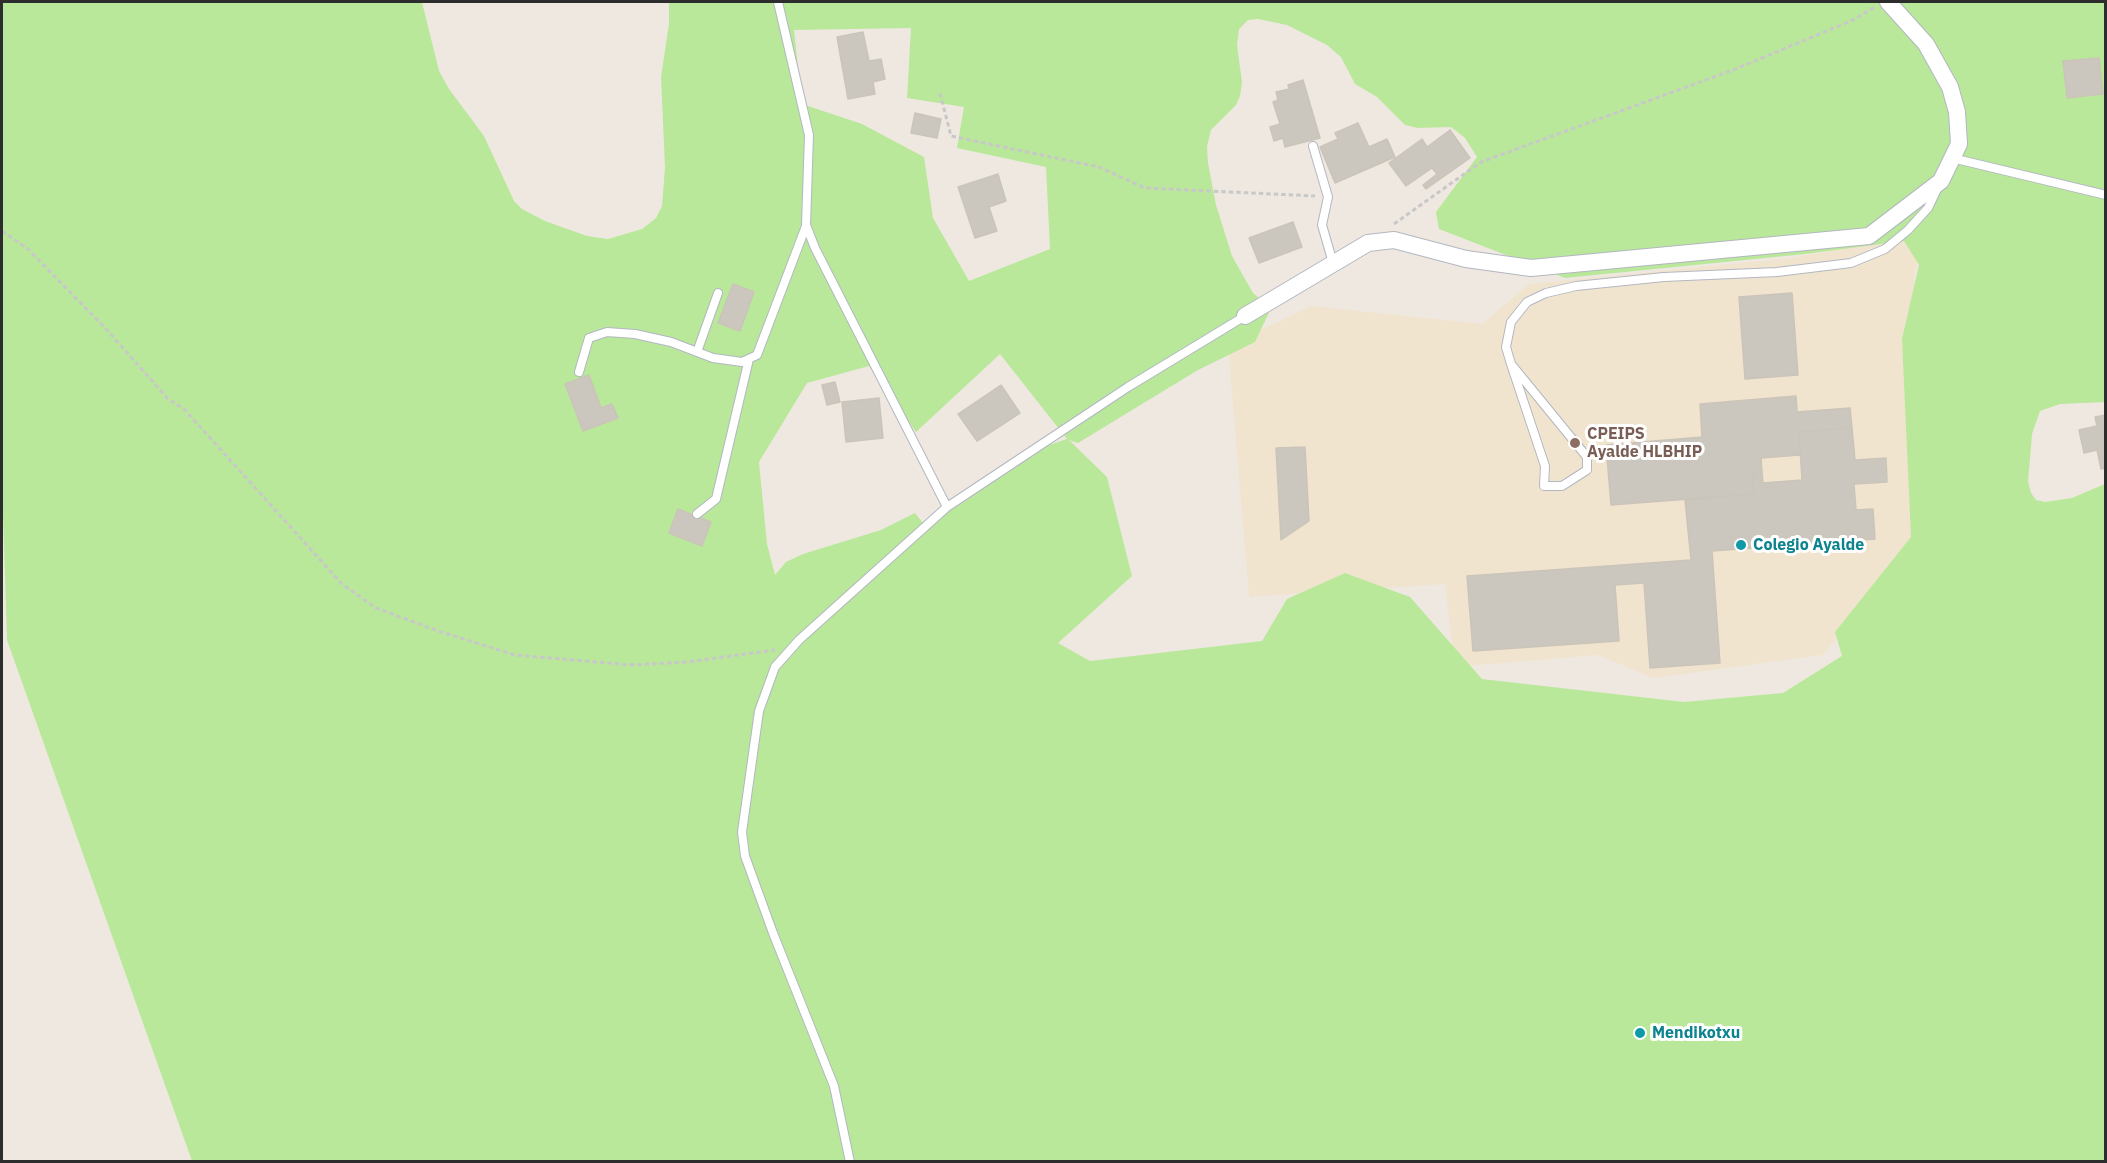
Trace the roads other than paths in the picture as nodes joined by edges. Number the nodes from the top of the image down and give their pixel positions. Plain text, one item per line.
1 (778, 2) edge
2 (1882, 4) edge
3 (1313, 146) dead end
4 (1952, 158) junction
5 (1941, 181) junction
6 (2106, 195) edge
7 (806, 225) junction
8 (1333, 263) junction
9 (718, 294) dead end
10 (1245, 316) joint
11 (697, 352) junction
12 (749, 359) junction
13 (1511, 364) junction
14 (579, 372) dead end
15 (947, 507) junction
16 (697, 514) dead end
17 (850, 1161) edge

1 - 7 lane
2 - 4 street
3 - 8 lane
4 - 5 street
4 - 6 lane
5 - 8 street
5 - 13 lane
7 - 12 lane
7 - 15 lane
8 - 10 street
9 - 11 lane
10 - 15 lane
11 - 12 lane
11 - 14 lane
12 - 16 lane
13 - 13 lane
15 - 17 lane

